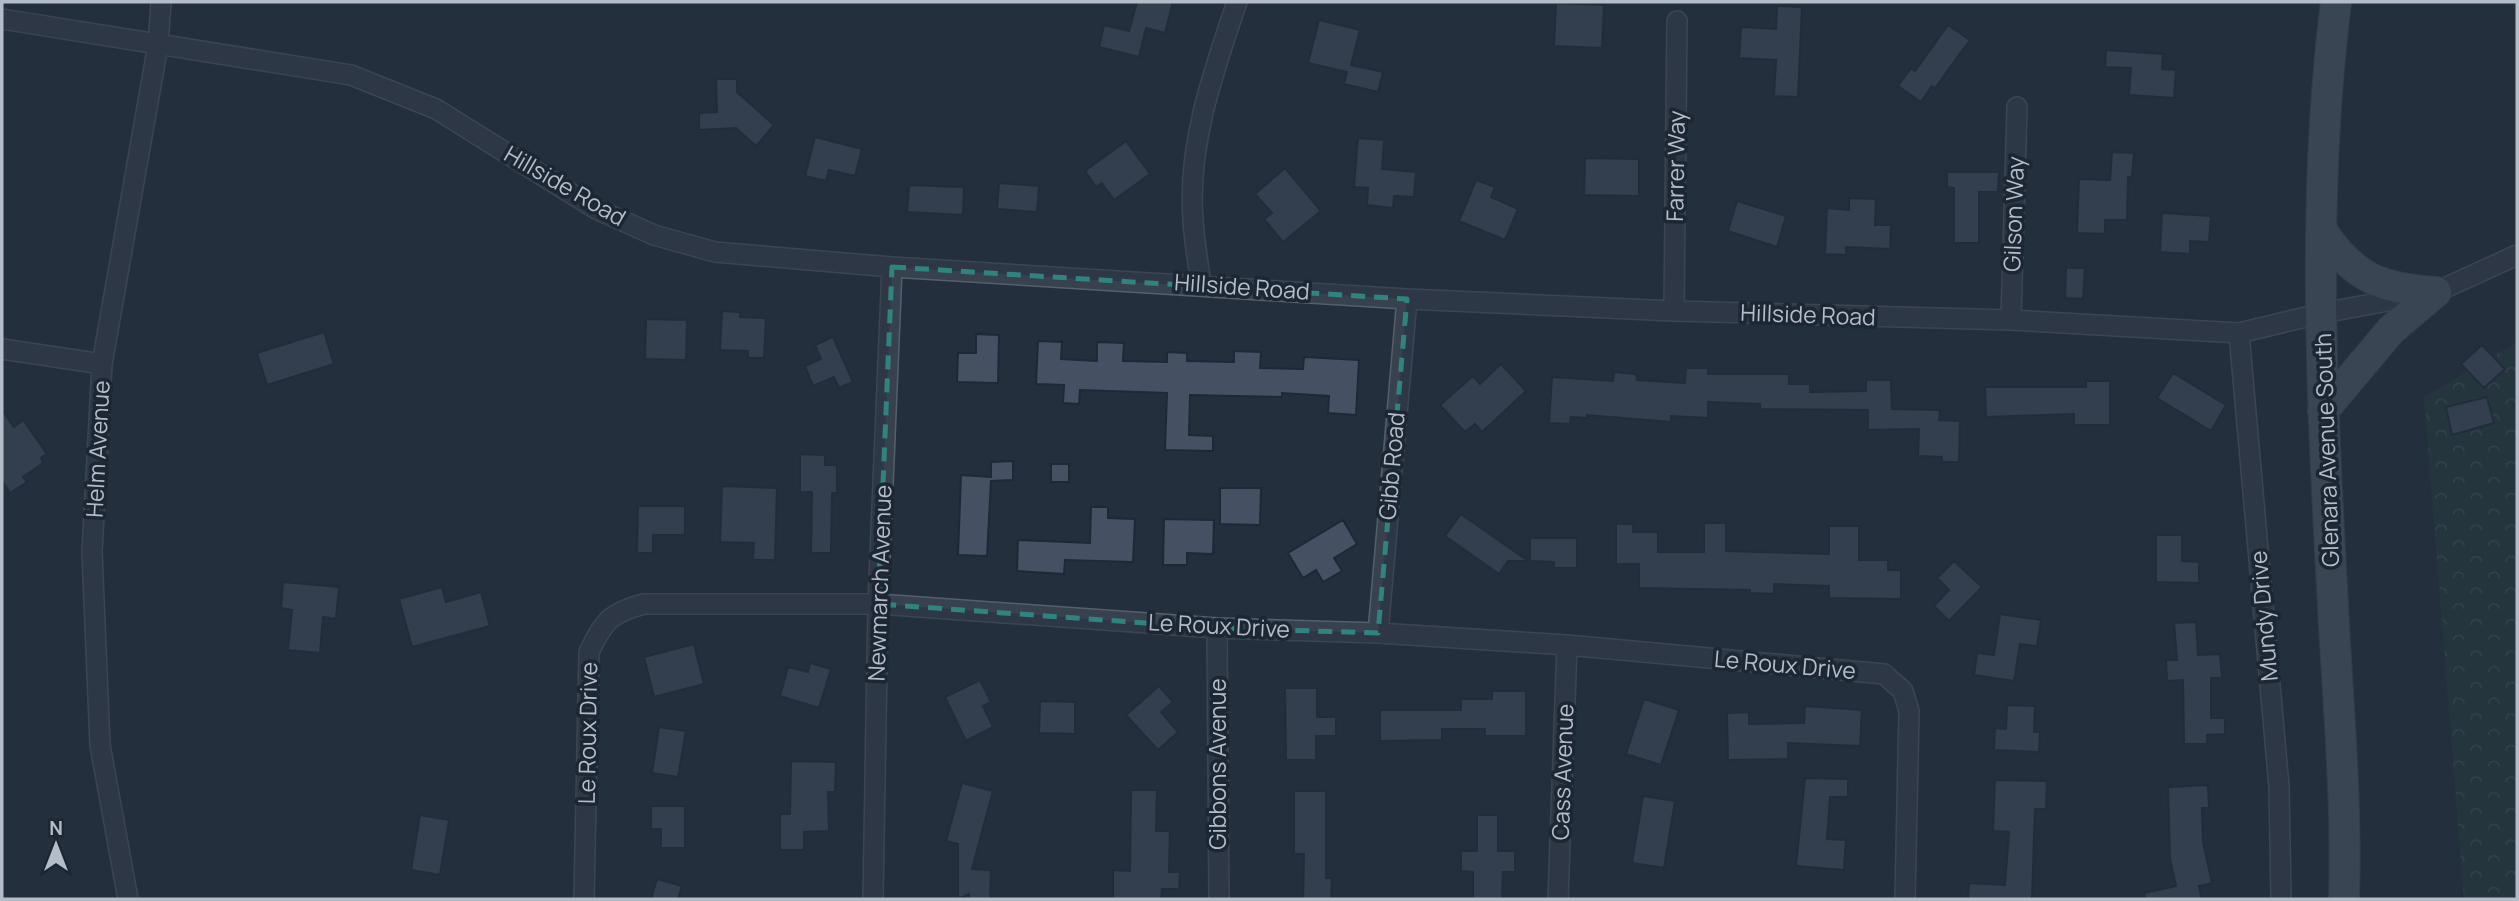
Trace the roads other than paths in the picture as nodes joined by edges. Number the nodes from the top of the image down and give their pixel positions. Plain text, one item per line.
1 (161, 2) edge
2 (1237, 2) edge
3 (2336, 2) edge
4 (2, 19) edge
5 (1677, 20) dead end
6 (158, 45) junction
7 (2017, 107) dead end
8 (2322, 230) junction
9 (2517, 255) edge
10 (892, 267) junction
11 (1201, 284) junction
12 (2436, 292) junction
13 (1407, 299) junction
14 (1674, 311) junction
15 (2323, 313) junction
16 (2011, 320) junction
17 (2239, 333) junction
18 (2, 349) edge
19 (102, 364) junction
20 (2323, 411) junction
21 (878, 604) junction
22 (1217, 628) junction
23 (1378, 632) junction
24 (1567, 645) junction
25 (128, 899) edge
26 (584, 899) edge
27 (873, 899) edge
28 (1219, 899) edge
29 (1558, 899) edge
30 (1905, 899) edge
31 (2281, 899) edge
32 (2344, 899) edge

1 - 6 street, Helm Avenue
2 - 11 street
3 - 8 main road, Glenara Avenue South
4 - 6 street, Hillside Road
5 - 14 street, Farrer Way
6 - 10 street, Hillside Road
6 - 19 street, Helm Avenue
7 - 16 street, Gilson Way
8 - 12 main road
8 - 15 main road, Glenara Avenue South
9 - 12 street, Hillside Road
10 - 11 street, Hillside Road
10 - 21 street, Newmarch Avenue
11 - 13 street, Hillside Road
12 - 15 street, Hillside Road
12 - 20 main road
13 - 14 street, Hillside Road
13 - 23 street, Gibb Road
14 - 16 street, Hillside Road
15 - 17 street, Hillside Road
15 - 20 main road, Glenara Avenue South
16 - 17 street, Hillside Road
17 - 31 street, Mundy Drive
18 - 19 street
19 - 25 street, Helm Avenue
20 - 32 main road, Glenara Avenue South
21 - 22 street, Le Roux Drive
21 - 26 street, Le Roux Drive
21 - 27 street, Newmarch Avenue
22 - 23 street, Le Roux Drive
22 - 28 street, Gibbons Avenue
23 - 24 street, Le Roux Drive
24 - 29 street, Cass Avenue
24 - 30 street, Le Roux Drive

